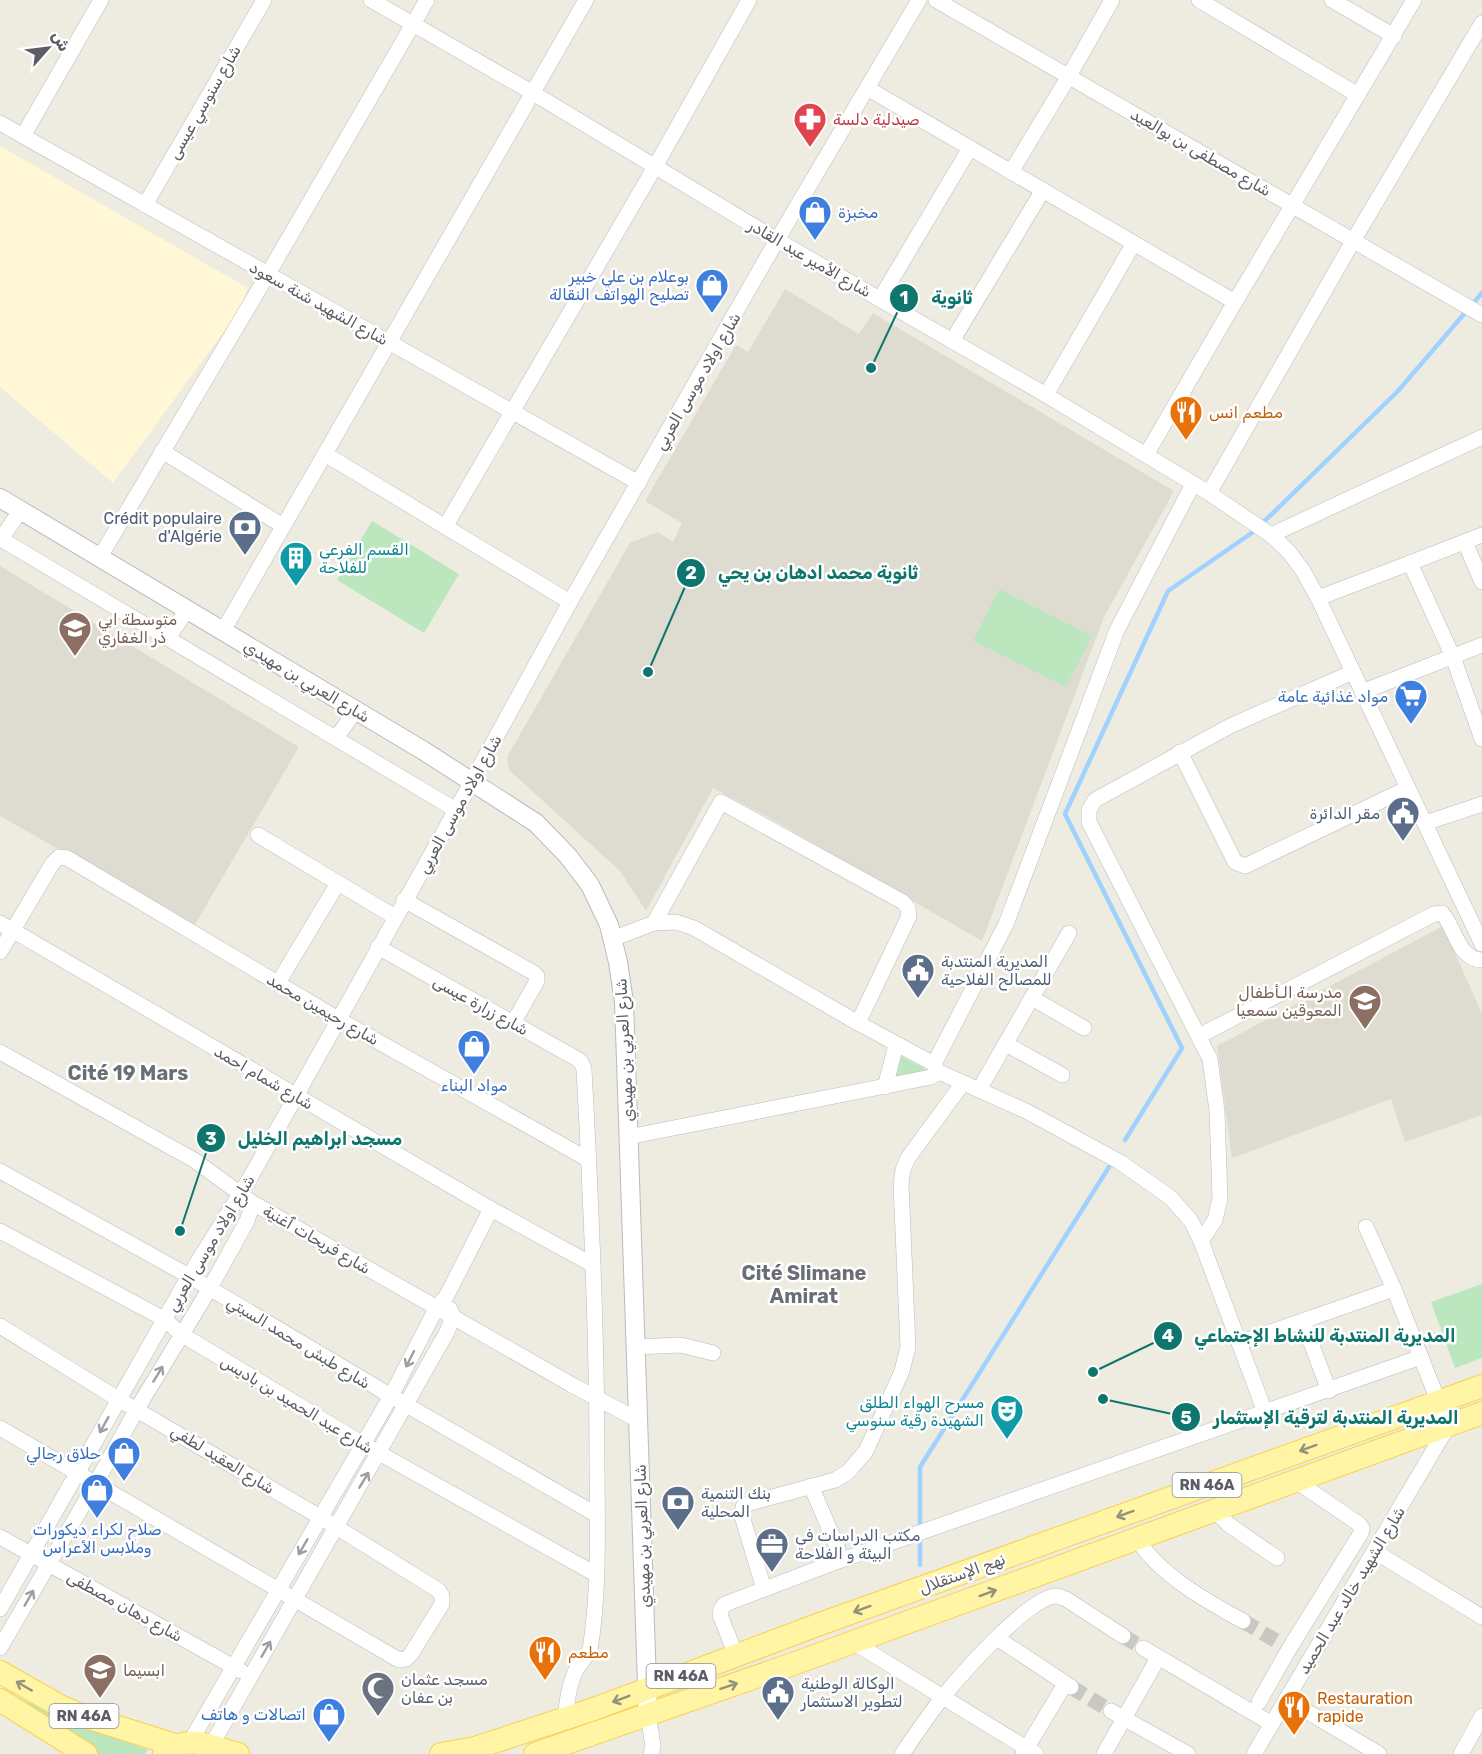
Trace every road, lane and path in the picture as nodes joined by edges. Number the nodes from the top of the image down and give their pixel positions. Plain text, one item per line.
1 (101, 0) edge
2 (264, 0) edge
3 (371, 0) edge
4 (427, 0) edge
5 (586, 0) edge
6 (749, 0) edge
7 (919, 0) edge
8 (936, 0) edge
9 (1112, 0) edge
10 (1199, 0) edge
11 (1332, 0) edge
12 (1414, 0) edge
13 (1482, 23) edge
14 (413, 25) junction
15 (1394, 36) junction
16 (1069, 76) junction
17 (867, 88) junction
18 (533, 93) junction
19 (1358, 95) junction
20 (0, 123) edge
21 (23, 136) junction
22 (970, 148) junction
23 (656, 165) junction
24 (1011, 172) junction
25 (1043, 190) junction
26 (145, 205) junction
27 (1292, 205) junction
28 (777, 240) junction
29 (1353, 241) junction
30 (1134, 243) junction
31 (268, 274) junction
32 (880, 299) junction
33 (1235, 302) junction
34 (1482, 315) edge
35 (952, 341) junction
36 (388, 342) junction
37 (1046, 395) junction
38 (512, 412) junction
39 (1482, 438) edge
40 (162, 451) junction
41 (325, 454) junction
42 (1146, 455) junction
43 (639, 483) junction
44 (1193, 484) junction
45 (1209, 493) junction
46 (0, 498) edge
47 (21, 510) junction
48 (283, 526) junction
49 (445, 526) junction
50 (1262, 528) junction
51 (1482, 536) edge
52 (1465, 542) junction
53 (100, 557) junction
54 (1410, 563) junction
55 (1482, 582) edge
56 (1318, 598) junction
57 (570, 602) junction
58 (187, 610) junction
59 (223, 631) junction
60 (168, 638) junction
61 (1482, 645) edge
62 (1453, 657) junction
63 (1353, 672) junction
64 (1362, 692) junction
65 (356, 711) junction
66 (336, 738) junction
67 (1482, 739) edge
68 (1180, 752) junction
69 (472, 781) junction
70 (1408, 788) junction
71 (1482, 804) edge
72 (456, 810) junction
73 (1425, 823) junction
74 (258, 835) dead end
75 (338, 883) junction
76 (404, 900) junction
77 (395, 917) junction
78 (0, 922) edge
79 (654, 923) junction
80 (14, 930) junction
81 (1069, 933) dead end
82 (612, 939) junction
83 (1482, 944) edge
84 (378, 947) junction
85 (0, 952) edge
86 (1482, 960) edge
87 (278, 983) junction
88 (1032, 998) junction
89 (338, 1019) junction
90 (513, 1023) junction
91 (858, 1023) junction
92 (1084, 1028) dead end
93 (1199, 1036) junction
94 (897, 1044) junction
95 (1006, 1044) junction
96 (0, 1052) edge
97 (935, 1067) junction
98 (1062, 1075) dead end
99 (963, 1083) junction
100 (885, 1087) junction
101 (979, 1090) junction
102 (296, 1096) junction
103 (628, 1137) junction
104 (589, 1160) junction
105 (0, 1170) edge
106 (240, 1193) junction
107 (254, 1203) junction
108 (491, 1209) junction
109 (1366, 1227) dead end
110 (0, 1231) edge
111 (1201, 1241) junction
112 (593, 1265) junction
113 (189, 1276) junction
114 (210, 1288) junction
115 (1394, 1289) junction
116 (441, 1302) junction
117 (453, 1317) junction
118 (164, 1319) junction
119 (1303, 1321) junction
120 (0, 1326) edge
121 (182, 1334) junction
122 (1239, 1343) junction
123 (635, 1347) junction
124 (713, 1353) dead end
125 (1421, 1357) junction
126 (1474, 1389) edge
127 (1329, 1390) junction
128 (391, 1396) junction
129 (597, 1398) junction
130 (118, 1399) junction
131 (1438, 1402) junction
132 (407, 1406) junction
133 (137, 1409) junction
134 (1265, 1412) junction
135 (1480, 1417) edge
136 (638, 1420) junction
137 (1448, 1426) junction
138 (0, 1428) edge
139 (363, 1444) junction
140 (380, 1453) junction
141 (77, 1472) junction
142 (1296, 1481) junction
143 (96, 1483) junction
144 (811, 1486) junction
145 (1215, 1510) junction
146 (597, 1515) junction
147 (320, 1517) junction
148 (335, 1527) junction
149 (0, 1537) edge
150 (1137, 1539) junction
151 (1374, 1551) junction
152 (32, 1553) junction
153 (1277, 1558) dead end
154 (49, 1563) junction
155 (833, 1563) junction
156 (597, 1575) junction
157 (279, 1589) junction
158 (764, 1589) junction
159 (295, 1599) junction
160 (0, 1609) edge
161 (1482, 1617) edge
162 (1243, 1620) tunnel mouth
163 (1123, 1636) tunnel mouth
164 (997, 1638) junction
165 (853, 1642) junction
166 (0, 1648) edge
167 (1143, 1648) tunnel mouth
168 (736, 1655) junction
169 (1158, 1658) junction
170 (234, 1667) junction
171 (0, 1672) edge
172 (250, 1676) junction
173 (647, 1689) junction
174 (942, 1698) junction
175 (1286, 1699) junction
176 (0, 1700) edge
177 (1259, 1702) dead end
178 (648, 1714) junction
179 (1117, 1714) junction
180 (1482, 1716) edge
181 (565, 1718) junction
182 (1272, 1724) junction
183 (185, 1747) edge
184 (1029, 1752) edge
185 (86, 1754) edge
186 (238, 1754) edge
187 (441, 1754) edge
188 (536, 1754) edge
189 (651, 1754) edge
190 (902, 1754) edge
191 (1104, 1754) edge
192 (1188, 1754) edge
193 (1254, 1754) edge
194 (1379, 1754) edge
195 (1461, 1754) edge

1 - 21 street
2 - 26 street, شارع سنوسي عيسى
3 - 14 street, شارع الأمير عبد القادر
4 - 14 street
5 - 18 street
6 - 23 street
7 - 17 street, شارع اولاد موسى العربي
8 - 16 street, شارع مصطفى بن بوالعيد
9 - 16 street
10 - 19 street
11 - 15 street
12 - 15 street
13 - 29 street
14 - 18 street, شارع الأمير عبد القادر
14 - 31 street
15 - 19 street
16 - 24 street
16 - 27 street, شارع مصطفى بن بوالعيد
17 - 22 street
17 - 28 street, شارع اولاد موسى العربي
18 - 23 street, شارع الأمير عبد القادر
18 - 36 street
19 - 27 street
20 - 21 street, شارع الشهيد شنة سعود
21 - 26 street, شارع الشهيد شنة سعود
22 - 24 street
22 - 32 street
23 - 28 street, شارع الأمير عبد القادر
23 - 38 street
24 - 25 street
25 - 30 street
25 - 35 street
26 - 31 street, شارع الشهيد شنة سعود
27 - 29 street, شارع مصطفى بن بوالعيد
27 - 33 street
28 - 32 street, شارع الأمير عبد القادر
28 - 43 street, شارع اولاد موسى العربي
29 - 34 street, شارع مصطفى بن بوالعيد
29 - 45 street
30 - 33 street
30 - 37 street
31 - 36 street, شارع الشهيد شنة سعود
31 - 40 street
32 - 35 street, شارع الأمير عبد القادر
33 - 42 street
35 - 37 street, شارع الأمير عبد القادر
36 - 38 street, شارع الشهيد شنة سعود
36 - 41 street
37 - 42 street, شارع الأمير عبد القادر
38 - 43 street, شارع الشهيد شنة سعود
38 - 49 street
39 - 50 street
40 - 48 street
40 - 53 street
41 - 48 street
41 - 49 street
42 - 44 street, شارع الأمير عبد القادر
43 - 57 street, شارع اولاد موسى العربي
44 - 45 street, شارع الأمير عبد القادر
44 - 97 street
45 - 50 street, شارع الأمير عبد القادر
46 - 47 street, شارع العربي بن مهيدي
47 - 53 street, شارع العربي بن مهيدي
47 - 60 street
48 - 59 street
49 - 57 street
50 - 56 street, شارع الأمير عبد القادر
51 - 52 street
52 - 54 street
52 - 55 street
53 - 58 street, شارع العربي بن مهيدي
54 - 56 street
54 - 62 street
56 - 63 street, شارع الأمير عبد القادر
57 - 69 street, شارع اولاد موسى العربي
58 - 59 street, شارع العربي بن مهيدي
58 - 60 street
59 - 65 street, شارع العربي بن مهيدي
60 - 66 street
61 - 62 street
62 - 64 street
62 - 67 street
63 - 64 street, شارع الأمير عبد القادر
63 - 68 street
64 - 70 street, شارع الأمير عبد القادر
65 - 66 street
65 - 69 street, شارع العربي بن مهيدي
66 - 72 street
68 - 70 street
68 - 93 street
69 - 72 street, شارع اولاد موسى العربي
69 - 82 street, شارع العربي بن مهيدي
70 - 73 street, شارع الأمير عبد القادر
71 - 73 street
72 - 76 street, شارع اولاد موسى العربي
73 - 83 street, شارع الأمير عبد القادر
74 - 75 street
75 - 77 street
75 - 87 street
76 - 77 street, شارع اولاد موسى العربي
76 - 90 street
77 - 84 street, شارع اولاد موسى العربي
78 - 80 street, شارع شمام احمد
79 - 82 street
79 - 91 street
79 - 91 street
80 - 85 street
80 - 87 street, شارع رحيمين محمد
80 - 102 street, شارع شمام احمد
81 - 88 street
82 - 103 street, شارع العربي بن مهيدي
84 - 89 street, شارع اولاد موسى العربي
84 - 90 street, شارع زرارة عيسى
86 - 93 street
87 - 89 street, شارع رحيمين محمد
88 - 92 street
88 - 95 street
89 - 102 street, شارع اولاد موسى العربي
89 - 104 street, شارع رحيمين محمد
90 - 104 street, شارع زرارة عيسى
91 - 94 street
93 - 111 street
94 - 97 street
94 - 100 street
95 - 98 street
95 - 101 street
96 - 106 street, شارع فريحات ٱغنية
97 - 99 street
97 - 100 street
99 - 101 street
99 - 144 street
100 - 103 street
101 - 111 street
102 - 106 street, شارع اولاد موسى العربي
102 - 108 street, شارع شمام احمد
103 - 123 street, شارع العربي بن مهيدي
104 - 112 street
105 - 113 street, شارع طبش محمد السبتي
106 - 107 street, شارع فريحات ٱغنية
106 - 113 street, شارع اولاد موسى العربي
107 - 114 street, شارع اولاد موسى العربي
107 - 116 street, شارع فريحات ٱغنية
108 - 112 street, شارع شمام احمد
108 - 116 street
109 - 115 street
110 - 118 street, شارع عبد الحميد بن باديس
111 - 122 street
112 - 129 street
113 - 114 street, شارع طبش محمد السبتي
113 - 118 street, شارع اولاد موسى العربي
114 - 121 street, شارع اولاد موسى العربي
114 - 128 street, شارع طبش محمد السبتي
115 - 119 street
115 - 125 street
116 - 117 street, شارع فريحات ٱغنية
116 -> 128 street
117 - 129 street, شارع فريحات ٱغنية
117 - 132 street
118 - 121 street, شارع عبد الحميد بن باديس
118 - 130 street, شارع اولاد موسى العربي
119 - 122 street
119 - 127 street
120 - 130 street, شارع العقيد لطفي
133 -> 121 street, شارع اولاد موسى العربي
121 - 139 street, شارع عبد الحميد بن باديس
122 - 134 street
123 - 124 street
123 - 136 street, شارع العربي بن مهيدي
125 - 127 street
125 - 131 street
126 - 131 main road, نهج الإستقلال / RN 46A
126 - 135 street
127 - 134 street
128 - 132 street, شارع طبش محمد السبتي
128 - 139 street
129 - 136 street, شارع فريحات ٱغنية
129 - 146 street
130 - 133 street, شارع العقيد لطفي
130 -> 141 street, شارع اولاد موسى العربي
131 - 137 street
131 -> 168 main road, نهج الإستقلال / RN 46A
132 - 140 street
132 - 146 street, شارع طبش محمد السبتي
133 - 143 street, شارع اولاد موسى العربي
133 - 147 street, شارع العقيد لطفي
134 - 155 street
135 - 137 main road, نهج الإستقلال / RN 46A
136 - 173 street, شارع العربي بن مهيدي
137 - 142 main road, نهج الإستقلال / RN 46A
137 - 151 street, شارع الشهيد خالد عبد الحميد
138 - 141 street
139 - 140 street, شارع عبد الحميد بن باديس
139 - 147 street
148 -> 140 street
140 - 156 street, شارع عبد الحميد بن باديس
141 - 143 street
141 - 152 street, شارع اولاد موسى العربي
142 - 145 main road, نهج الإستقلال / RN 46A
142 - 177 street
143 - 154 street, شارع اولاد موسى العربي
143 - 157 street
144 - 155 street
144 - 158 street
145 - 150 main road, نهج الإستقلال / RN 46A
145 - 153 street
146 - 156 street
147 - 148 street, شارع العقيد لطفي
147 -> 157 street
148 - 159 street
148 - 159 street, شارع العقيد لطفي
149 - 152 street, شارع دهان مصطفى
150 - 162 street
165 -> 150 main road, نهج الإستقلال / RN 46A
151 - 161 street
151 - 175 street, شارع الشهيد خالد عبد الحميد
152 - 154 street, شارع دهان مصطفى
152 - 160 street, شارع اولاد موسى العربي
166 -> 154 street, شارع اولاد موسى العربي
154 - 170 street, شارع دهان مصطفى
155 - 158 street
156 - 181 street
157 - 159 street
157 - 170 street
158 - 168 street
172 -> 159 street
163 - 164 street
164 - 174 street
164 - 184 street
165 - 174 street
178 -> 165 main road, نهج الإستقلال / RN 46A
167 - 169 street
168 - 173 main road, نهج الإستقلال / RN 46A
169 - 179 street
169 - 182 street
170 - 172 street, شارع دهان مصطفى
170 - 183 street
183 -> 171 main road, RN 46A
172 - 183 street
173 - 178 street, شارع العربي بن مهيدي
173 -> 181 main road, نهج الإستقلال / RN 46A
174 - 184 street
174 - 190 street
175 - 182 street, شارع الشهيد خالد عبد الحميد
175 - 194 street
176 - 185 main road, RN 46A
178 - 188 main road, نهج الإستقلال / RN 46A
178 - 189 street
179 - 191 street
179 - 192 street
180 - 195 street
181 - 187 main road, نهج الإستقلال / RN 46A
182 - 193 street, شارع الشهيد خالد عبد الحميد
183 - 186 main road

